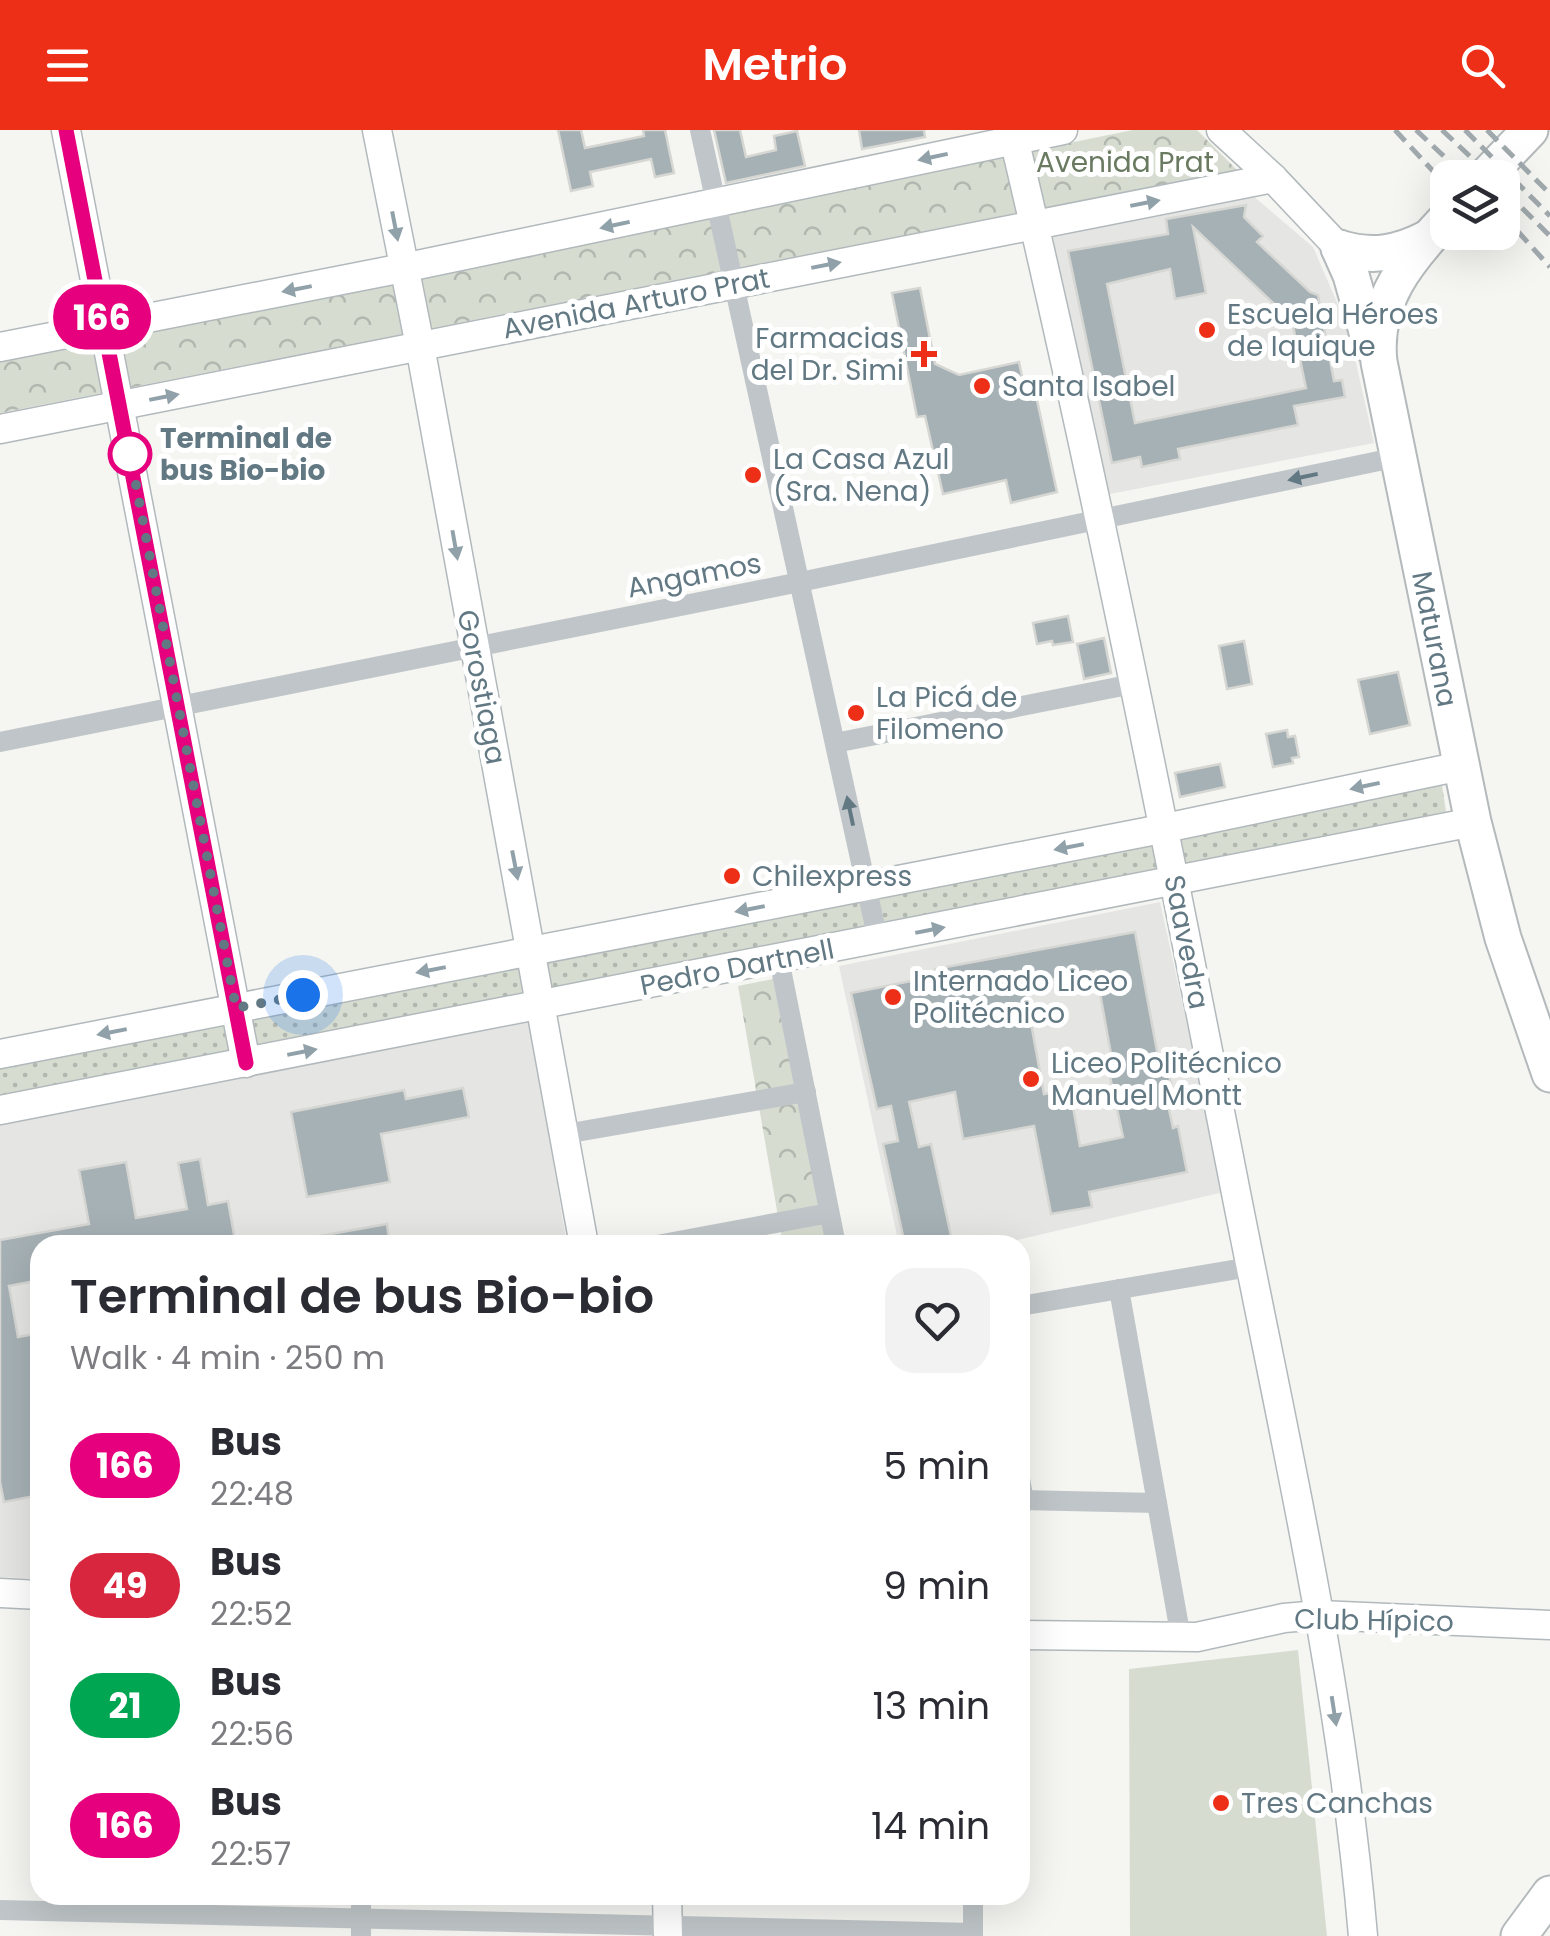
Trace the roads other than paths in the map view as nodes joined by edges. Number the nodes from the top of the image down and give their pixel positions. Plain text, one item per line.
1 (66, 130) edge
2 (377, 130) edge
3 (700, 130) edge
4 (1063, 130) edge
5 (1221, 130) edge
6 (1530, 130) edge
7 (1013, 135) edge
8 (1501, 160) edge
9 (1273, 178) junction
10 (716, 204) junction
11 (1033, 224) junction
12 (1430, 232) edge
13 (1430, 237) edge
14 (1339, 248) junction
15 (403, 268) junction
16 (1399, 275) junction
17 (734, 284) junction
18 (104, 326) junction
19 (420, 346) junction
20 (0, 347) edge
21 (1379, 362) junction
22 (120, 405) junction
23 (0, 429) edge
24 (1398, 456) junction
25 (1097, 520) junction
26 (800, 582) junction
27 (474, 648) junction
28 (1133, 684) junction
29 (178, 706) junction
30 (0, 742) edge
31 (835, 743) junction
32 (1460, 766) junction
33 (1473, 822) junction
34 (1165, 828) junction
35 (1174, 882) junction
36 (866, 886) junction
37 (878, 940) junction
38 (532, 951) junction
39 (779, 959) junction
40 (542, 1006) junction
41 (236, 1008) junction
42 (0, 1054) edge
43 (246, 1063) junction
44 (1550, 1074) edge
45 (806, 1092) junction
46 (0, 1110) edge
47 (564, 1134) junction
48 (830, 1213) junction
49 (582, 1235) edge
50 (711, 1235) edge
51 (834, 1235) edge
52 (1250, 1267) junction
53 (1119, 1289) junction
54 (1030, 1304) edge
55 (1030, 1495) edge
56 (1157, 1503) junction
57 (0, 1593) edge
58 (30, 1594) edge
59 (1319, 1615) junction
60 (1550, 1625) edge
61 (1030, 1635) edge
62 (1181, 1638) junction
63 (1550, 1894) edge
64 (667, 1905) edge
65 (973, 1905) edge
66 (0, 1910) edge
67 (361, 1927) edge
68 (668, 1931) edge
69 (972, 1934) edge
70 (1363, 1936) edge
71 (1519, 1936) edge

1 - 18 street
2 -> 15 street, Gorostiaga
3 - 10 street
4 - 7 street
5 - 9 street
6 - 8 highway
7 -> 10 street
7 - 11 street, Saavedra
11 -> 9 street, Avenida Arturo Prat
9 - 14 street
10 -> 15 street
10 - 17 street
17 -> 11 street, Avenida Arturo Prat
11 - 25 street, Saavedra
12 - 14 highway
13 - 16 highway, Maturana
14 - 16 highway
14 - 21 highway
15 -> 18 street
15 - 19 street, Gorostiaga
16 - 21 highway, Maturana
17 - 19 street, Avenida Arturo Prat
17 - 26 street
18 - 20 street
18 - 22 street
22 -> 19 street, Avenida Arturo Prat
19 -> 27 street, Gorostiaga
21 - 24 highway, Maturana
22 - 23 street, Avenida Arturo Prat
22 - 29 street
24 -> 25 street, Angamos
24 - 32 highway, Maturana
25 - 26 street, Angamos
25 - 28 street, Saavedra
26 - 27 street, Angamos
26 - 31 street
27 - 29 street, Angamos
27 -> 38 street, Gorostiaga
28 - 31 street
28 - 34 street, Saavedra
29 - 30 street, Angamos
29 - 41 street
36 -> 31 street
32 - 33 highway, Maturana
32 -> 34 street, Pedro Dartnell
33 - 35 street, Pedro Dartnell
33 - 44 highway, Maturana
34 - 35 street, Saavedra
34 -> 36 street, Pedro Dartnell
37 -> 35 street, Pedro Dartnell
35 - 52 street, Saavedra
36 - 37 street
36 -> 38 street, Pedro Dartnell
37 - 39 street, Pedro Dartnell
38 - 40 street, Gorostiaga
38 -> 41 street, Pedro Dartnell
39 - 40 street, Pedro Dartnell
39 - 45 street
43 -> 40 street, Pedro Dartnell
40 - 47 street, Gorostiaga
41 -> 42 street, Pedro Dartnell
41 - 43 street
43 - 46 street, Pedro Dartnell
45 - 47 street
45 - 48 street
47 - 49 street, Gorostiaga
48 - 50 street
48 - 51 street
52 - 53 street
52 - 59 street, Saavedra
53 - 54 street
53 - 56 street
55 - 56 street
56 - 62 street
57 - 58 street
59 - 60 street, Club Hípico
59 - 62 street, Club Hípico
59 -> 70 street, Saavedra
61 - 62 street, Club Hípico
63 - 71 highway
64 - 68 street
65 - 69 street
66 - 67 street
67 - 68 street
68 - 69 street

